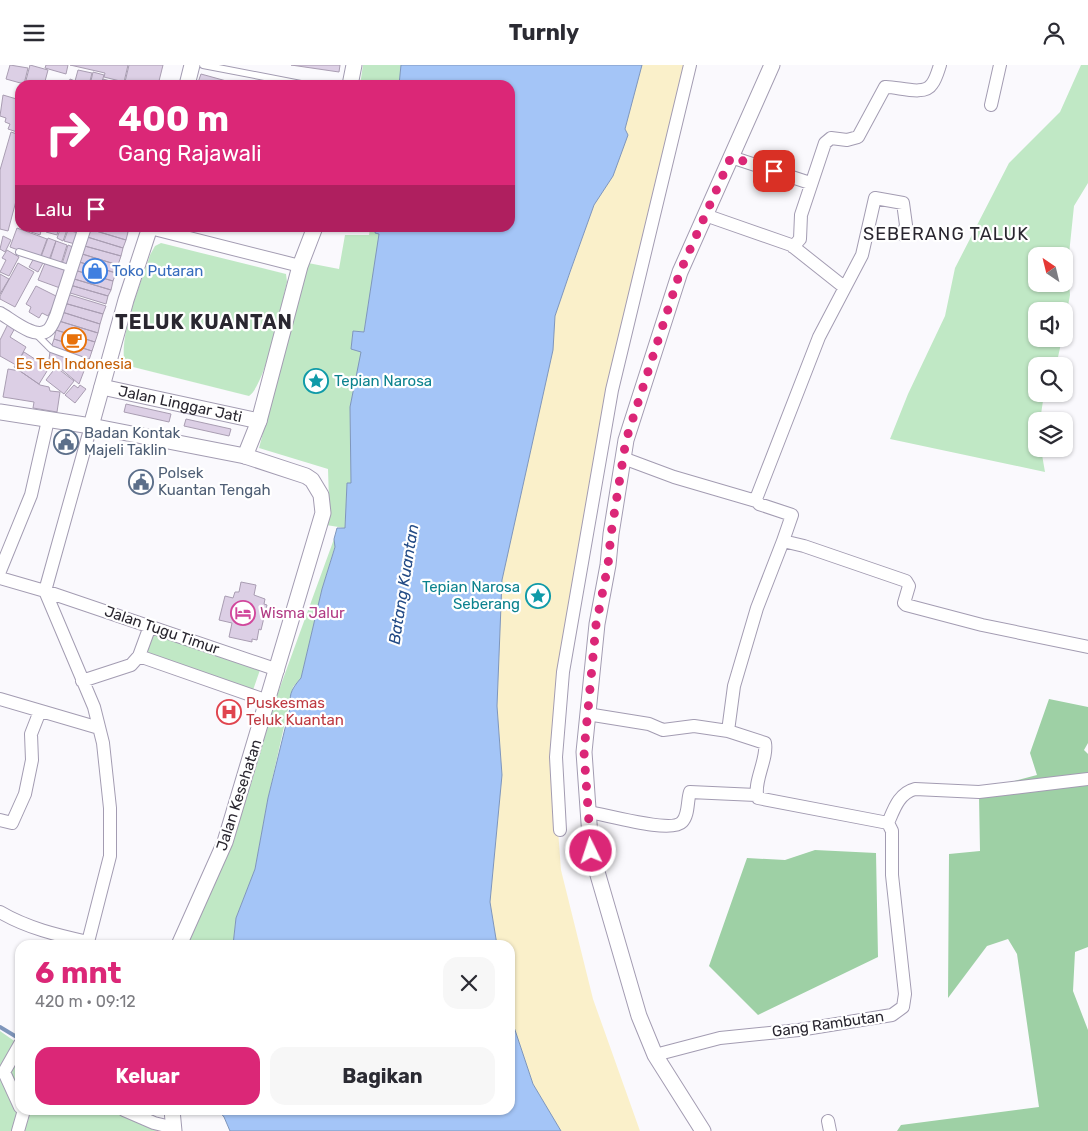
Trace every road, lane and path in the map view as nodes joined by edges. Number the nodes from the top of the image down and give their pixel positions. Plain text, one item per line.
1 (192, 65) edge
2 (203, 65) edge
3 (354, 65) edge
4 (690, 65) edge
5 (772, 65) edge
6 (940, 65) edge
7 (1000, 65) edge
8 (188, 80) edge
9 (280, 80) edge
10 (351, 80) edge
11 (991, 105) dead end
12 (731, 157) junction
13 (810, 183) junction
14 (705, 215) junction
15 (83, 232) edge
16 (149, 232) edge
17 (166, 232) edge
18 (313, 232) edge
19 (903, 235) dead end
20 (793, 247) junction
21 (18, 252) dead end
22 (300, 266) junction
23 (72, 269) junction
24 (844, 287) junction
25 (0, 313) edge
26 (35, 333) junction
27 (107, 369) junction
28 (102, 387) junction
29 (0, 412) edge
30 (48, 420) junction
31 (259, 421) junction
32 (91, 426) junction
33 (245, 456) junction
34 (623, 458) junction
35 (756, 501) junction
36 (783, 541) junction
37 (0, 571) edge
38 (0, 578) edge
39 (45, 591) junction
40 (150, 626) junction
41 (1088, 647) edge
42 (140, 656) junction
43 (278, 670) junction
44 (82, 681) junction
45 (0, 699) edge
46 (268, 701) junction
47 (40, 711) junction
48 (587, 714) junction
49 (99, 728) junction
50 (728, 731) junction
51 (1088, 779) edge
52 (756, 795) junction
53 (588, 811) junction
54 (0, 819) edge
55 (888, 823) junction
56 (560, 830) dead end
57 (0, 912) edge
58 (77, 940) edge
59 (90, 940) edge
60 (180, 940) edge
61 (15, 1052) edge
62 (655, 1055) junction
63 (15, 1097) edge
64 (21, 1115) edge
65 (136, 1115) edge
66 (174, 1121) edge
67 (18, 1131) edge
68 (703, 1131) edge

1 - 8 street
2 - 9 lane
3 - 10 street
4 - 56 street
5 - 12 street
6 - 13 street
7 - 11 street
12 - 13 street
12 - 14 street
13 - 20 street
14 - 20 street
14 - 34 street
15 - 23 street
16 - 27 street
17 - 22 street
18 - 22 street
19 - 24 street
20 - 24 street
21 - 23 lane
22 - 31 street
23 - 26 street
24 - 35 street
25 - 26 street
26 - 27 lane
27 - 28 street
28 - 31 street, Jalan Linggar Jati
28 - 32 street
29 - 30 street
30 - 32 street
30 - 37 street
31 - 33 street
32 - 33 street
32 - 39 street
33 - 43 street, Jalan Kesehatan
34 - 35 street
34 - 48 street
35 - 36 street
36 - 41 street
36 - 50 street
38 - 39 street, Jalan Tugu Timur
39 - 40 street, Jalan Tugu Timur
39 - 44 street
40 - 42 street
40 - 43 street, Jalan Tugu Timur
42 - 44 street
42 - 46 street
43 - 46 street, Jalan Kesehatan
44 - 49 street
45 - 47 street
46 - 60 street, Jalan Kesehatan
47 - 49 street
47 - 54 street
48 - 50 street
48 - 53 street
49 - 59 street
50 - 52 street
51 - 55 street
52 - 53 street
52 - 55 street
53 - 62 street
55 - 62 street, Gang Rambutan
57 - 58 street
61 - 63 street
62 - 68 street
64 - 67 street
65 - 66 street

